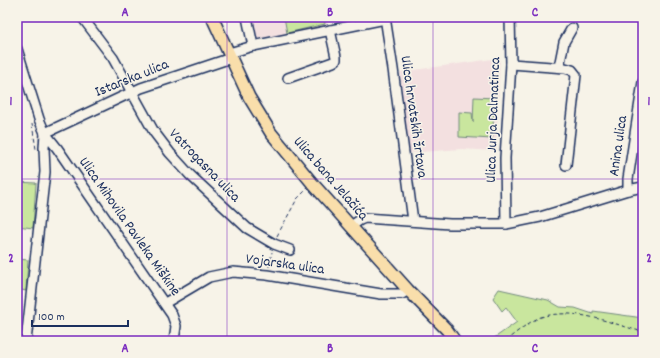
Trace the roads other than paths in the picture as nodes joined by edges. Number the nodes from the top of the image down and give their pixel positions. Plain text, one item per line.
1 (82, 17) edge
2 (212, 17) edge
3 (247, 17) edge
4 (510, 17) edge
5 (385, 18) edge
6 (572, 28) dead end
7 (330, 30) junction
8 (253, 46) junction
9 (17, 49) edge
10 (230, 56) junction
11 (510, 64) junction
12 (559, 67) junction
13 (288, 78) dead end
14 (643, 82) edge
15 (132, 92) junction
16 (45, 133) junction
17 (566, 165) dead end
18 (643, 187) edge
19 (628, 190) junction
20 (412, 221) junction
21 (506, 224) junction
22 (351, 226) junction
23 (290, 250) dead end
24 (408, 290) junction
25 (165, 303) junction
26 (26, 341) edge
27 (174, 341) edge
28 (455, 341) edge

1 - 15 street, Vatrogasna ulica
2 - 10 main road, Ulica bana Jelačića
3 - 8 street
4 - 11 street, Ulica Jurja Dalmatinca
5 - 7 street, Istarska ulica
5 - 20 street, Ulica hrvatskih žrtava
6 - 12 street
7 - 8 street, Istarska ulica
7 - 13 street
8 - 10 street, Istarska ulica
9 - 16 street
10 - 15 street, Istarska ulica
10 - 22 main road, Ulica bana Jelačića
11 - 12 street
11 - 21 street, Ulica Jurja Dalmatinca
12 - 17 street
14 - 19 street, Anina ulica
15 - 16 street, Istarska ulica
15 - 23 street, Vatrogasna ulica
16 - 25 street, Ulica Mihovila Pavleka Miškine
16 - 26 street
18 - 19 street
19 - 21 street
20 - 21 street
20 - 22 street
22 - 24 main road, Ulica bana Jelačića
24 - 25 street, Vojarska ulica
24 - 28 main road, Ulica bana Jelačića
25 - 27 street, Ulica Mihovila Pavleka Miškine

